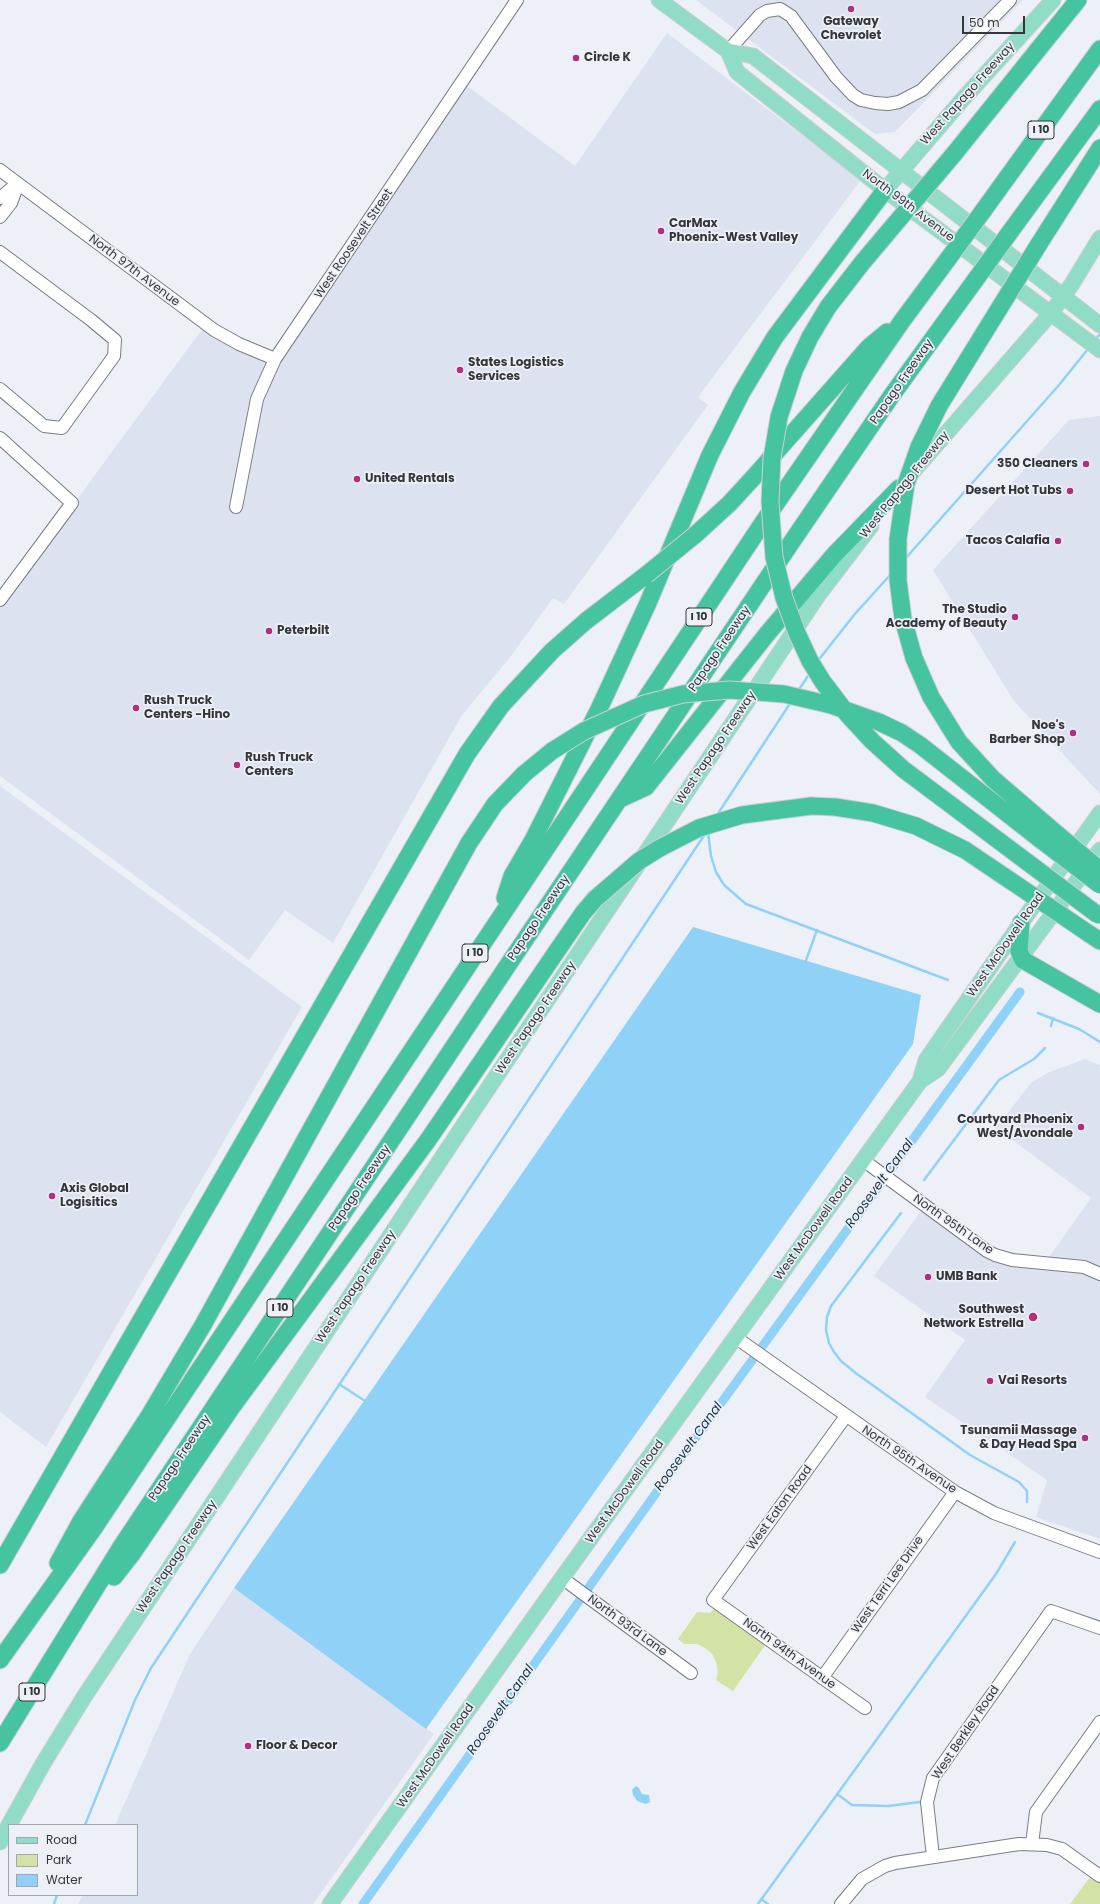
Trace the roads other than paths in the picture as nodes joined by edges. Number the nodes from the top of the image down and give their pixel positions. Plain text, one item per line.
1 (517, 0) edge
2 (659, 0) edge
3 (1010, 0) edge
4 (1053, 0) edge
5 (1078, 0) edge
6 (1100, 49) edge
7 (728, 51) junction
8 (1100, 109) edge
9 (1100, 148) edge
10 (0, 170) edge
11 (900, 171) junction
12 (18, 184) junction
13 (885, 190) junction
14 (0, 198) edge
15 (0, 217) edge
16 (1100, 238) edge
17 (0, 252) edge
18 (1063, 297) junction
19 (1051, 313) junction
20 (902, 321) junction
21 (1095, 322) edge
22 (1100, 350) edge
23 (275, 359) junction
24 (0, 390) edge
25 (0, 438) edge
26 (899, 488) junction
27 (236, 507) dead end
28 (0, 600) edge
29 (620, 799) junction
30 (1100, 813) edge
31 (1046, 834) junction
32 (1100, 850) edge
33 (1100, 870) edge
34 (1100, 885) edge
35 (500, 916) junction
36 (1099, 916) edge
37 (1021, 923) junction
38 (1094, 937) edge
39 (1021, 958) junction
40 (1100, 1004) edge
41 (920, 1081) junction
42 (863, 1160) junction
43 (1100, 1274) edge
44 (735, 1337) junction
45 (846, 1416) junction
46 (955, 1492) junction
47 (1100, 1552) edge
48 (0, 1565) edge
49 (562, 1578) junction
50 (713, 1600) joint
51 (30, 1616) junction
52 (1100, 1628) edge
53 (65, 1641) junction
54 (0, 1660) edge
55 (691, 1673) dead end
56 (822, 1678) junction
57 (865, 1708) dead end
58 (1100, 1722) edge
59 (0, 1743) edge
60 (10, 1824) edge
61 (8, 1827) edge
62 (0, 1842) edge
63 (1032, 1844) junction
64 (933, 1857) junction
65 (1100, 1876) edge
66 (330, 1904) edge
67 (841, 1904) edge

1 - 23 street, West Roosevelt Street
2 - 7 main road, North 99th Avenue
3 - 7 street
4 - 11 main road, West Papago Freeway
5 - 36 highway, bridge
6 - 20 highway, I 10, bridge
7 - 11 main road, North 99th Avenue
7 - 13 main road, North 99th Avenue
8 - 29 highway, Papago Freeway / I 10, bridge
9 - 31 highway, bridge
10 - 12 street, North 97th Avenue
11 - 13 main road, West Papago Freeway
11 - 18 main road, North 99th Avenue
12 - 14 street
12 - 15 street
12 - 23 street, North 97th Avenue
13 - 19 main road, North 99th Avenue
13 - 35 highway
16 - 18 main road, West Papago Freeway
17 - 24 street
18 - 19 main road, West Papago Freeway
18 - 21 main road, North 99th Avenue
19 - 22 main road, North 99th Avenue
19 - 26 main road, West Papago Freeway
20 - 35 highway, I 10
20 - 48 highway, bridge
23 - 27 street, West Roosevelt Street
25 - 28 street
26 - 29 highway
26 - 60 main road, West Papago Freeway
29 - 53 highway, Papago Freeway / I 10
30 - 37 main road, West McDowell Road
31 - 33 highway, bridge
31 - 34 highway, bridge
31 - 51 highway, bridge
32 - 39 main road, West McDowell Road
35 - 51 highway, I 10
37 - 39 highway
37 - 41 main road, West McDowell Road
38 - 53 highway, bridge
39 - 40 highway
39 - 41 main road, West McDowell Road
41 - 42 main road, West McDowell Road
42 - 43 street, North 95th Lane
42 - 44 main road, West McDowell Road
44 - 45 street, North 95th Avenue
44 - 49 main road, West McDowell Road
45 - 46 street, North 95th Avenue
45 - 50 street, West Eaton Road
46 - 47 street, North 95th Avenue
46 - 56 street, West Terri Lee Drive
49 - 55 street, North 93rd Lane
49 - 66 main road, West McDowell Road
50 - 56 street, North 94th Avenue
51 - 54 highway, I 10
52 - 64 street, West Berkley Road
53 - 59 highway, Papago Freeway / I 10
56 - 57 street, North 94th Avenue
58 - 63 street
61 - 62 main road, West Papago Freeway
63 - 64 street
63 - 65 street
64 - 67 street

